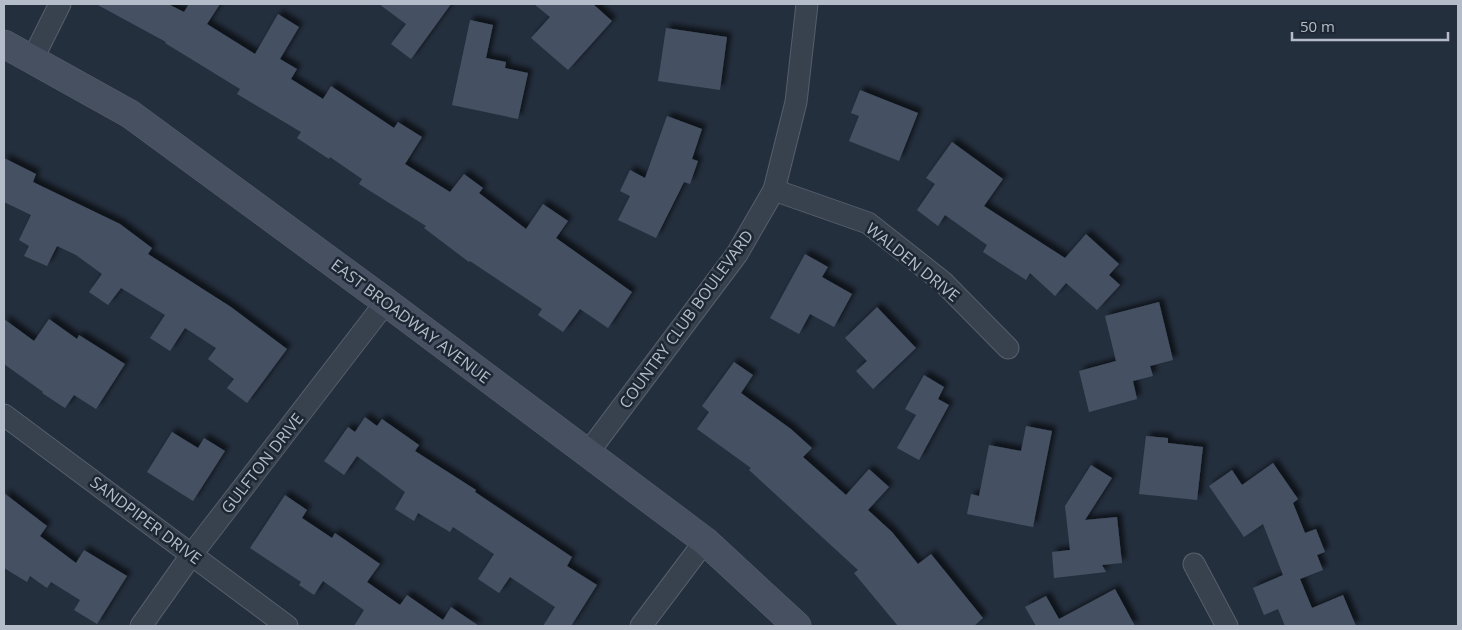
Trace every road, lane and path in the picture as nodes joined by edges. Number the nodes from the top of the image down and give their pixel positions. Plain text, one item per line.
1 (60, 4) edge
2 (808, 4) edge
3 (4, 44) edge
4 (32, 60) junction
5 (774, 190) junction
6 (386, 302) junction
7 (1008, 348) dead end
8 (4, 415) edge
9 (587, 454) junction
10 (705, 541) junction
11 (192, 554) junction
12 (1194, 564) dead end
13 (141, 626) edge
14 (287, 626) edge
15 (641, 626) edge
16 (797, 626) edge
17 (1227, 626) edge

1 - 4 street
2 - 5 street, COUNTRY CLUB BOULEVARD
3 - 4 street, EAST BROADWAY AVENUE
4 - 6 street, EAST BROADWAY AVENUE
5 - 7 street, WALDEN DRIVE
5 - 9 street, COUNTRY CLUB BOULEVARD
6 - 9 street, EAST BROADWAY AVENUE
6 - 11 street, GULFTON DRIVE
8 - 11 street, SANDPIPER DRIVE
9 - 10 street, EAST BROADWAY AVENUE
10 - 15 street
10 - 16 street, EAST BROADWAY AVENUE
11 - 13 street, GULFTON DRIVE
11 - 14 street, SANDPIPER DRIVE
12 - 17 street

